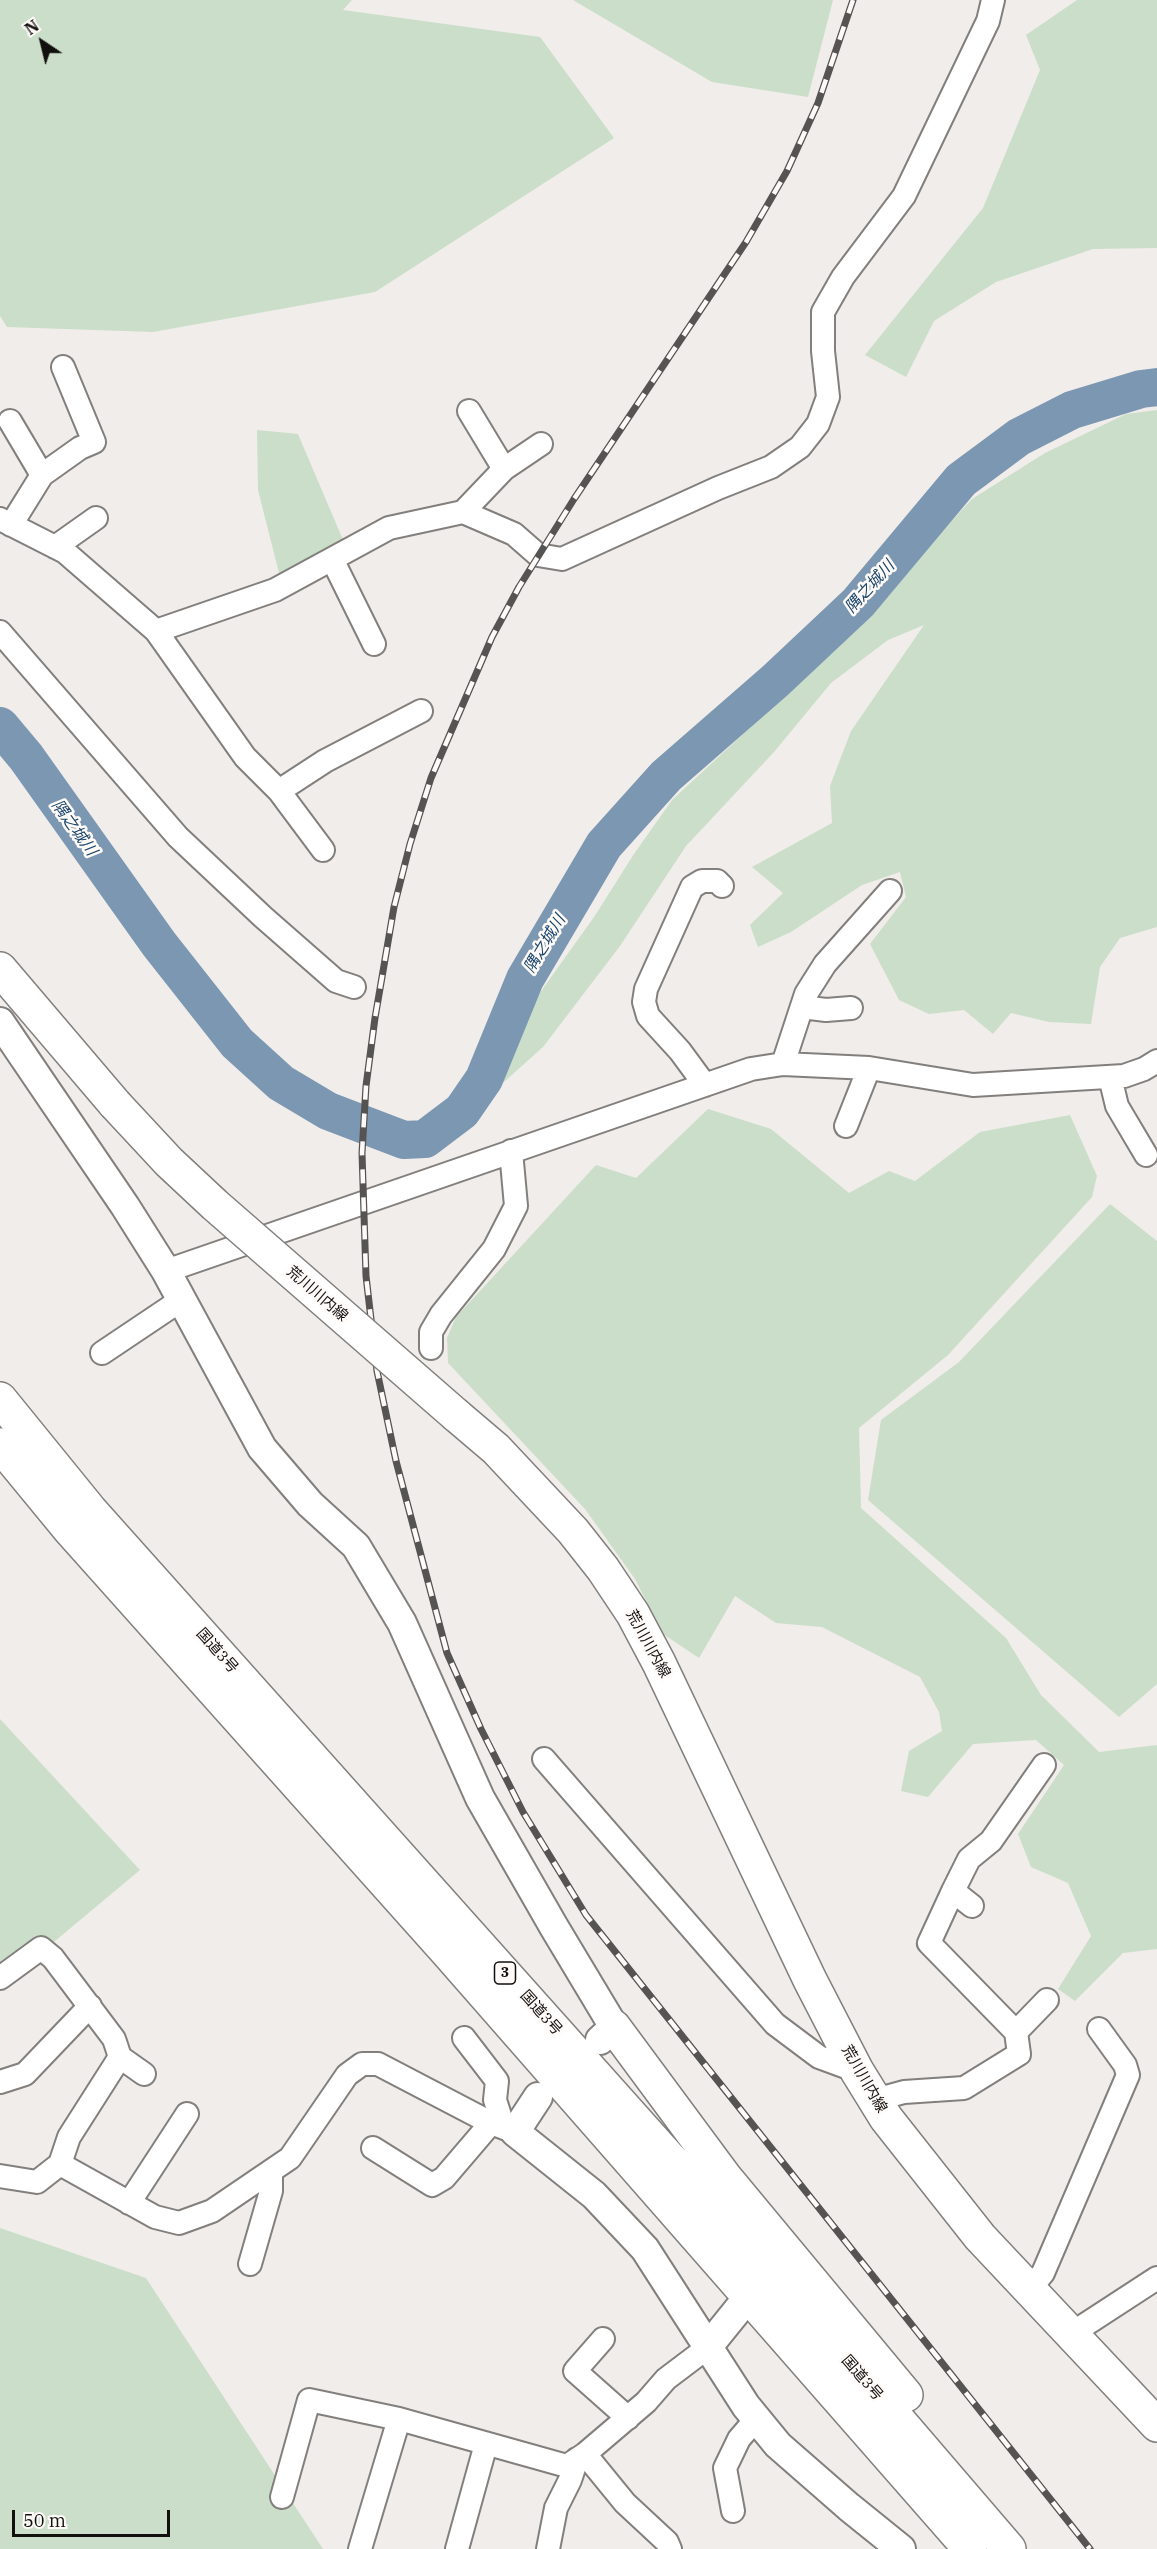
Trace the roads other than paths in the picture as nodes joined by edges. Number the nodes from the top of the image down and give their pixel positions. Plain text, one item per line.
1 (993, 0) edge
2 (63, 368) dead end
3 (469, 411) dead end
4 (10, 421) dead end
5 (541, 444) dead end
6 (504, 469) junction
7 (42, 476) junction
8 (462, 512) junction
9 (96, 518) dead end
10 (5, 522) edge
11 (55, 547) junction
12 (332, 559) junction
13 (156, 631) junction
14 (0, 632) edge
15 (374, 644) dead end
16 (421, 711) dead end
17 (279, 791) junction
18 (323, 850) dead end
19 (722, 886) dead end
20 (890, 891) dead end
21 (0, 969) edge
22 (354, 987) dead end
23 (802, 1007) junction
24 (851, 1008) dead end
25 (0, 1022) edge
26 (1157, 1061) edge
27 (783, 1064) junction
28 (869, 1068) junction
29 (1110, 1077) junction
30 (705, 1085) junction
31 (846, 1126) dead end
32 (511, 1151) junction
33 (1146, 1155) dead end
34 (166, 1271) junction
35 (181, 1300) junction
36 (431, 1348) dead end
37 (102, 1353) dead end
38 (0, 1399) edge
39 (0, 1445) edge
40 (544, 1760) dead end
41 (1044, 1766) dead end
42 (952, 1892) junction
43 (972, 1906) dead end
44 (0, 1978) edge
45 (1047, 2000) dead end
46 (90, 2007) junction
47 (1099, 2029) dead end
48 (1016, 2032) junction
49 (607, 2034) joint
50 (464, 2038) dead end
51 (120, 2057) junction
52 (857, 2070) junction
53 (144, 2074) dead end
54 (0, 2082) edge
55 (538, 2097) dead end
56 (875, 2100) junction
57 (187, 2114) dead end
58 (504, 2128) junction
59 (373, 2148) dead end
60 (60, 2164) junction
61 (271, 2172) junction
62 (0, 2176) edge
63 (129, 2203) junction
64 (250, 2264) dead end
65 (773, 2274) junction
66 (1157, 2278) edge
67 (1029, 2290) junction
68 (749, 2296) junction
69 (1071, 2334) junction
70 (603, 2339) dead end
71 (707, 2348) junction
72 (628, 2418) junction
73 (399, 2419) junction
74 (756, 2419) junction
75 (1157, 2425) edge
76 (486, 2444) junction
77 (581, 2457) junction
78 (282, 2497) dead end
79 (733, 2511) dead end
80 (360, 2549) edge
81 (458, 2549) edge
82 (548, 2549) edge
83 (670, 2549) edge
84 (901, 2549) edge
85 (970, 2549) edge
86 (1010, 2549) edge
87 (1024, 2549) edge

1 - 8 street
2 - 7 street
3 - 6 street
4 - 7 street
5 - 6 street
6 - 8 street
7 - 10 street
8 - 12 street
9 - 11 street
10 - 11 street
11 - 13 street
12 - 13 street
12 - 15 street
13 - 17 street
14 - 22 street
16 - 17 street
17 - 18 street
19 - 30 street
20 - 23 street
21 - 52 main road, 荒川川内線, bridge
23 - 24 street
23 - 27 street
25 - 34 street
26 - 29 street
27 - 28 street
27 - 30 street
28 - 29 street
28 - 31 street
29 - 33 street
30 - 32 street
32 - 34 street
32 - 36 street
34 - 35 street
35 - 37 street
35 - 49 street
38 - 65 main road, 国道3号 / 3
39 - 68 main road, 国道3号 / 3
40 - 52 street
41 - 42 street
42 - 43 street
42 - 48 street
44 - 46 street
45 - 48 street
46 - 51 street
46 - 54 street
47 - 67 street
48 - 56 street
49 - 87 main road
50 - 58 street
51 - 53 street
51 - 60 street
52 - 56 main road, 荒川川内線
55 - 58 street
56 - 67 main road, 荒川川内線
57 - 63 street
58 - 59 street
58 - 61 street
58 - 71 street
60 - 62 street
60 - 63 street
61 - 63 street
61 - 64 street
65 - 68 street
65 - 86 main road, 国道3号 / 3
66 - 69 street
67 - 69 main road, 荒川川内線
68 - 71 street
68 - 85 main road, 国道3号 / 3
69 - 75 main road, 荒川川内線
70 - 72 street
71 - 72 street
71 - 74 street
72 - 77 street
73 - 76 street
73 - 78 street
73 - 80 street
74 - 79 street
74 - 84 street
76 - 77 street
76 - 81 street
77 - 82 street
77 - 83 street

